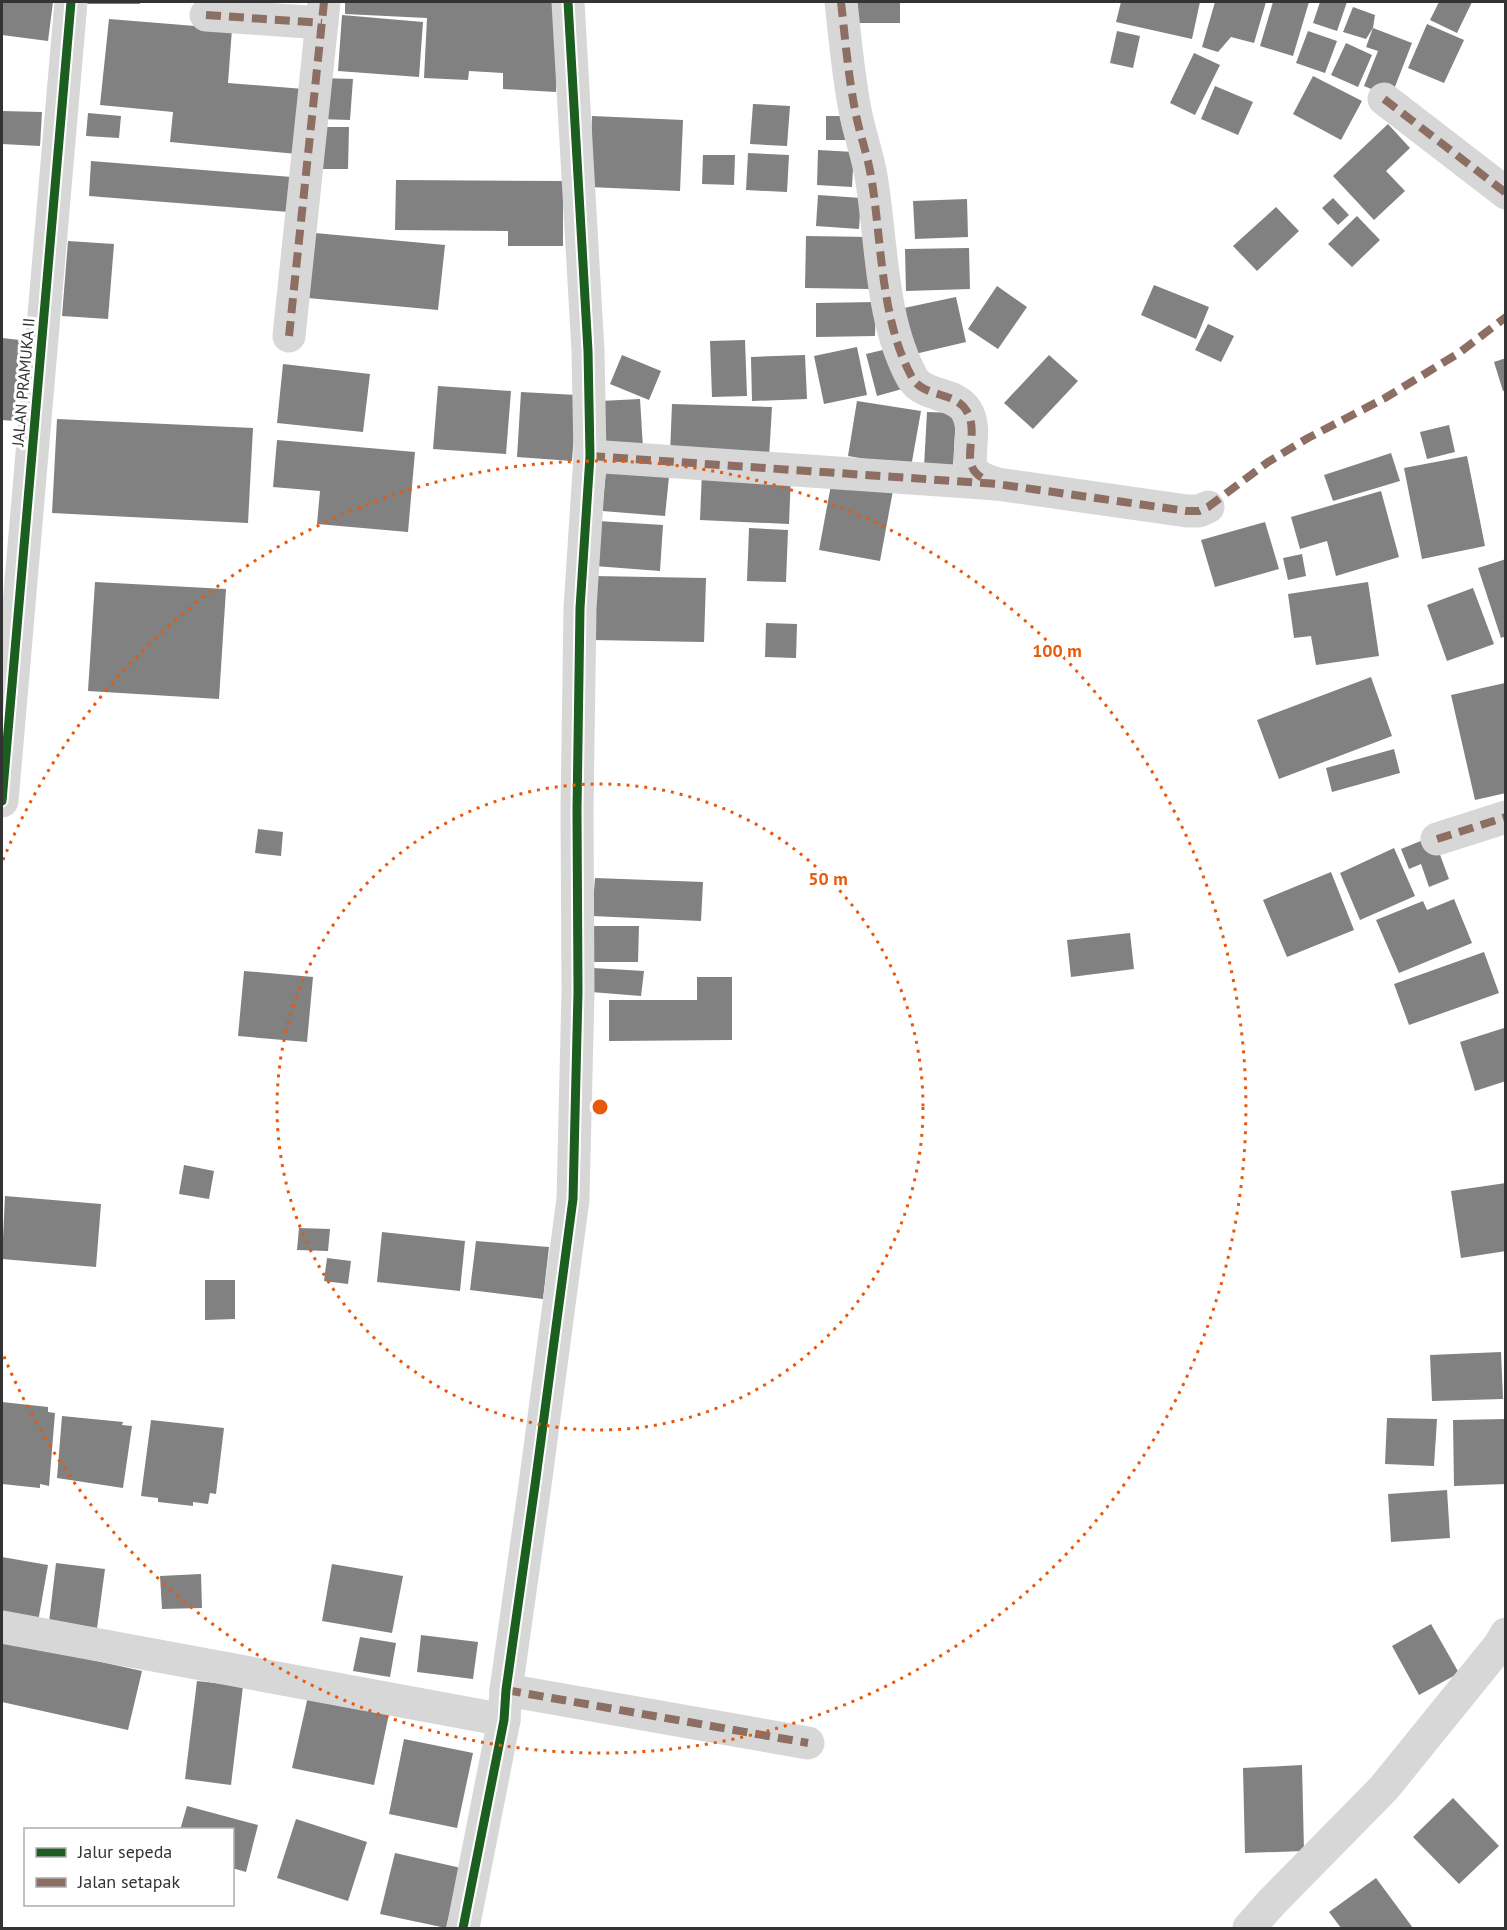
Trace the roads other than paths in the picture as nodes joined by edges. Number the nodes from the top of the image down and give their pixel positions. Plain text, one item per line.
1 (71, 2) edge
2 (568, 2) edge
3 (841, 2) edge
4 (323, 12) edge
5 (206, 15) dead end
6 (1384, 99) dead end
7 (1506, 194) edge
8 (289, 336) dead end
9 (590, 456) junction
10 (997, 484) junction
11 (1208, 507) dead end
12 (2, 801) edge
13 (1506, 817) edge
14 (1437, 839) dead end
15 (2, 1627) edge
16 (1506, 1634) edge
17 (505, 1705) junction
18 (808, 1743) dead end
19 (463, 1929) edge
20 (1249, 1929) edge

1 - 12 street, JALAN PRAMUKA II
2 - 9 street
3 - 10 street
4 - 5 street
4 - 8 street
6 - 7 street
9 - 10 street
9 - 17 street
10 - 11 street
13 - 14 street
15 - 17 street
16 - 20 street
17 - 18 street
17 - 19 street

